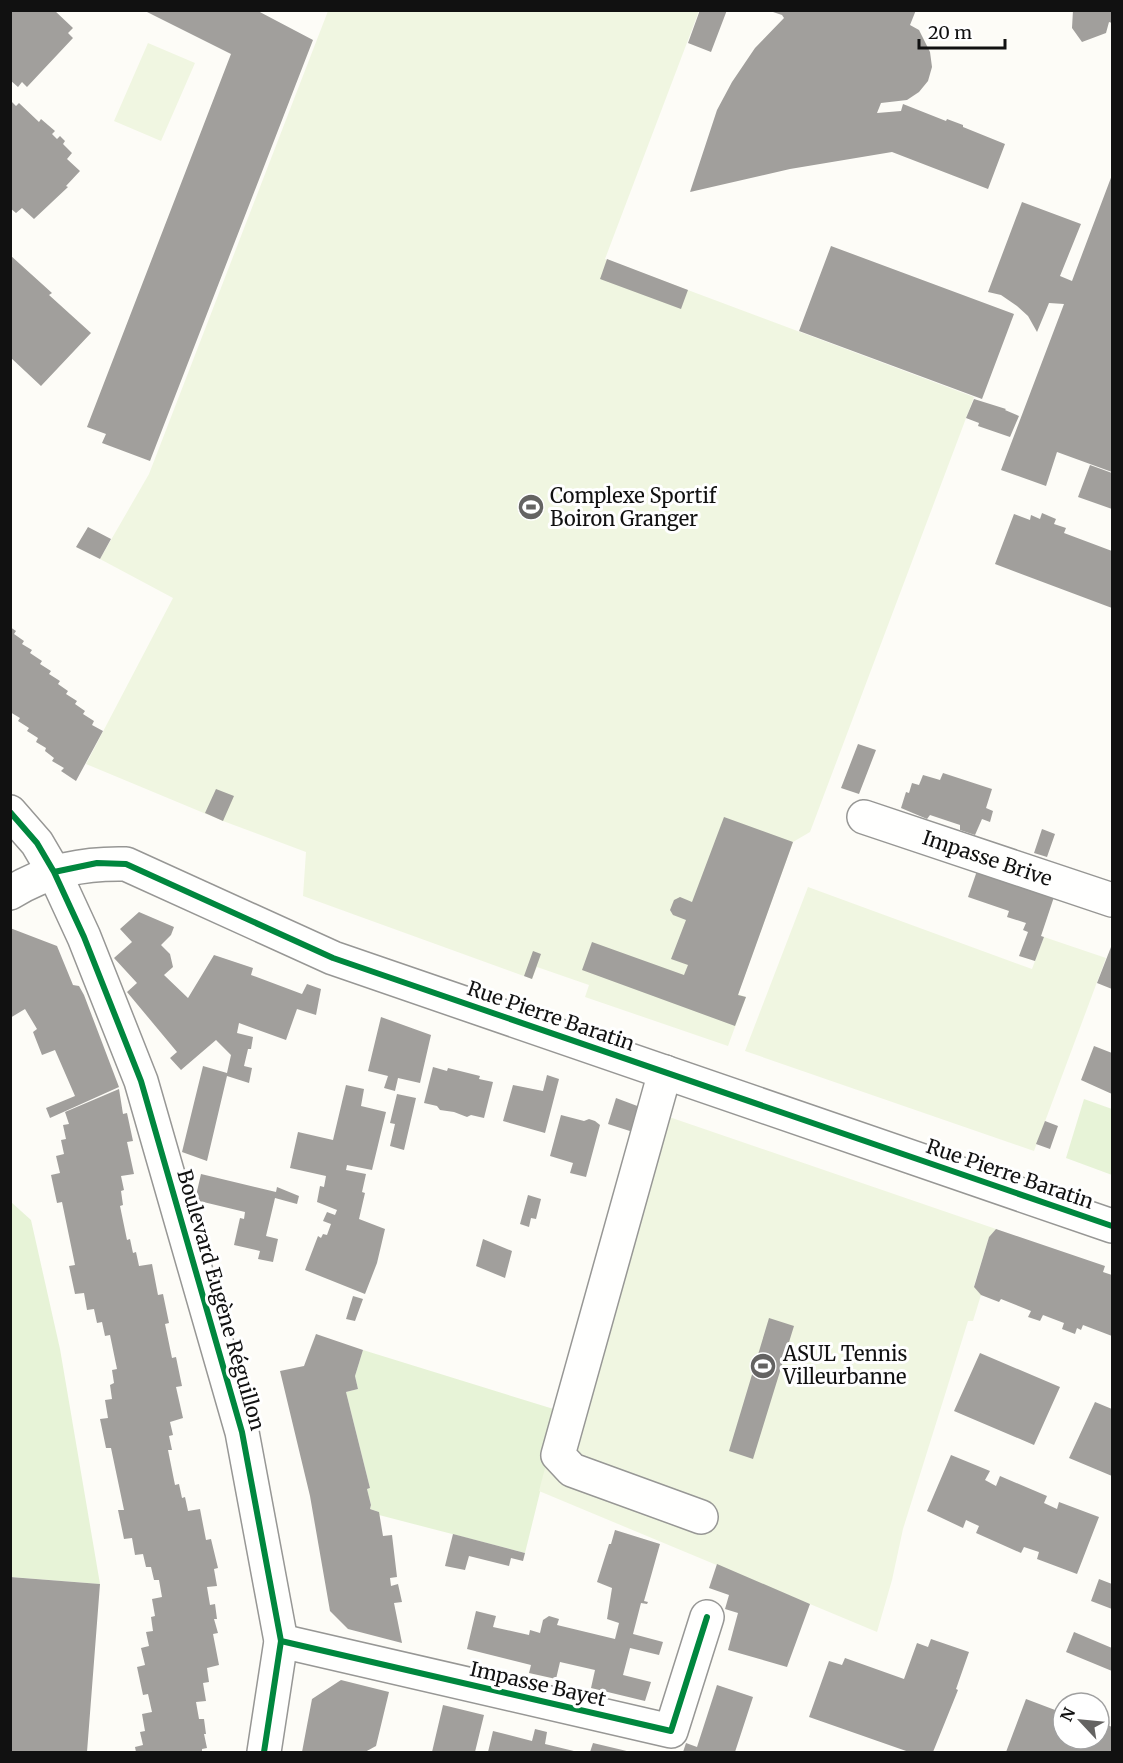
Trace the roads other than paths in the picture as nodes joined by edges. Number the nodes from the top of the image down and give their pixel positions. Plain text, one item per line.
1 (10, 812) edge
2 (864, 817) dead end
3 (54, 872) junction
4 (10, 893) edge
5 (1113, 900) edge
6 (665, 1072) junction
7 (1113, 1226) edge
8 (701, 1517) dead end
9 (707, 1617) dead end
10 (281, 1641) junction
11 (264, 1752) edge

1 - 3 street
2 - 5 street, Impasse Brive
3 - 4 street, Rue Pierre Baratin
3 - 6 street, Rue Pierre Baratin
3 - 10 street, Boulevard Eugène Réguillon
6 - 7 street, Rue Pierre Baratin
6 - 8 street
9 - 10 street, Impasse Bayet
10 - 11 street, Boulevard Eugène Réguillon

